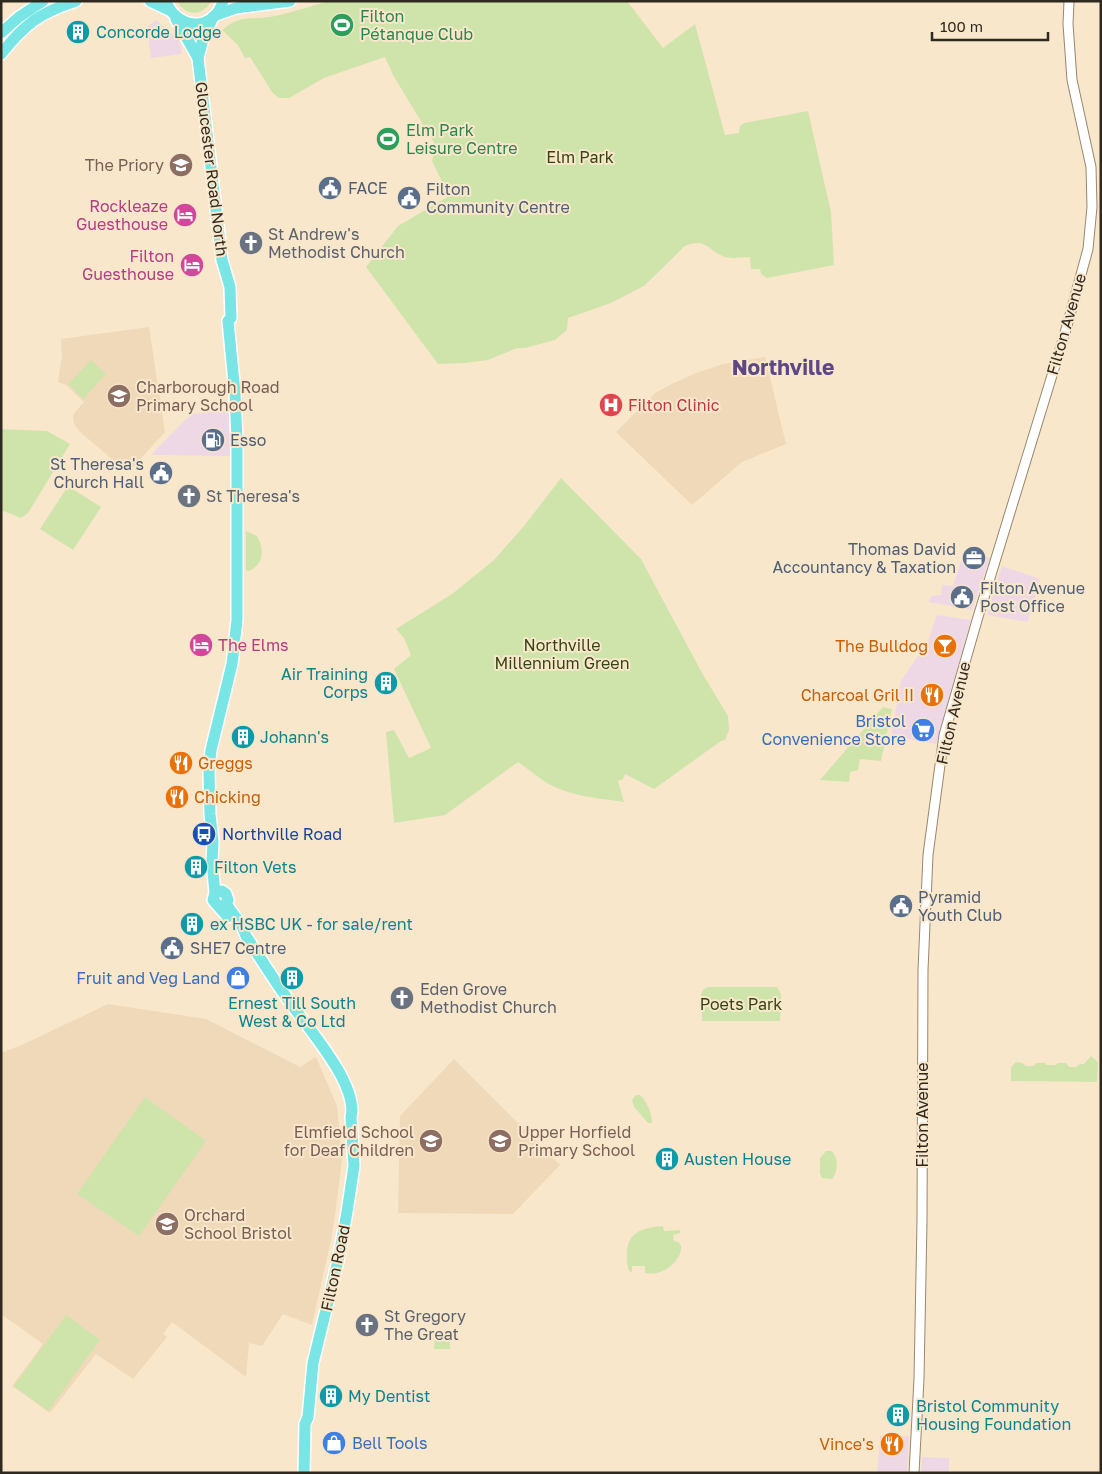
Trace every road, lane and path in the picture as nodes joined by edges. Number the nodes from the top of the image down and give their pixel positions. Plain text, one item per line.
1 (43, 1) edge
2 (76, 1) edge
3 (150, 1) edge
4 (223, 1) edge
5 (290, 1) edge
6 (1069, 1) edge
7 (170, 9) edge
8 (214, 16) junction
9 (1, 33) edge
10 (1, 54) edge
11 (198, 58) junction
12 (280, 987) joint
13 (308, 1417) junction
14 (304, 1473) edge
15 (311, 1473) edge
16 (914, 1473) edge

1 - 9 main road
2 - 10 main road
3 - 7 main road
4 - 8 main road, Gloucester Road North
5 - 8 main road
6 - 16 street, Filton Avenue
7 - 8 main road
7 - 11 main road, Gloucester Road North
8 - 11 main road, Gloucester Road North
11 - 12 main road, Gloucester Road North
12 - 13 main road, Filton Road
13 - 14 main road, Filton Road
13 - 15 main road, Filton Road

